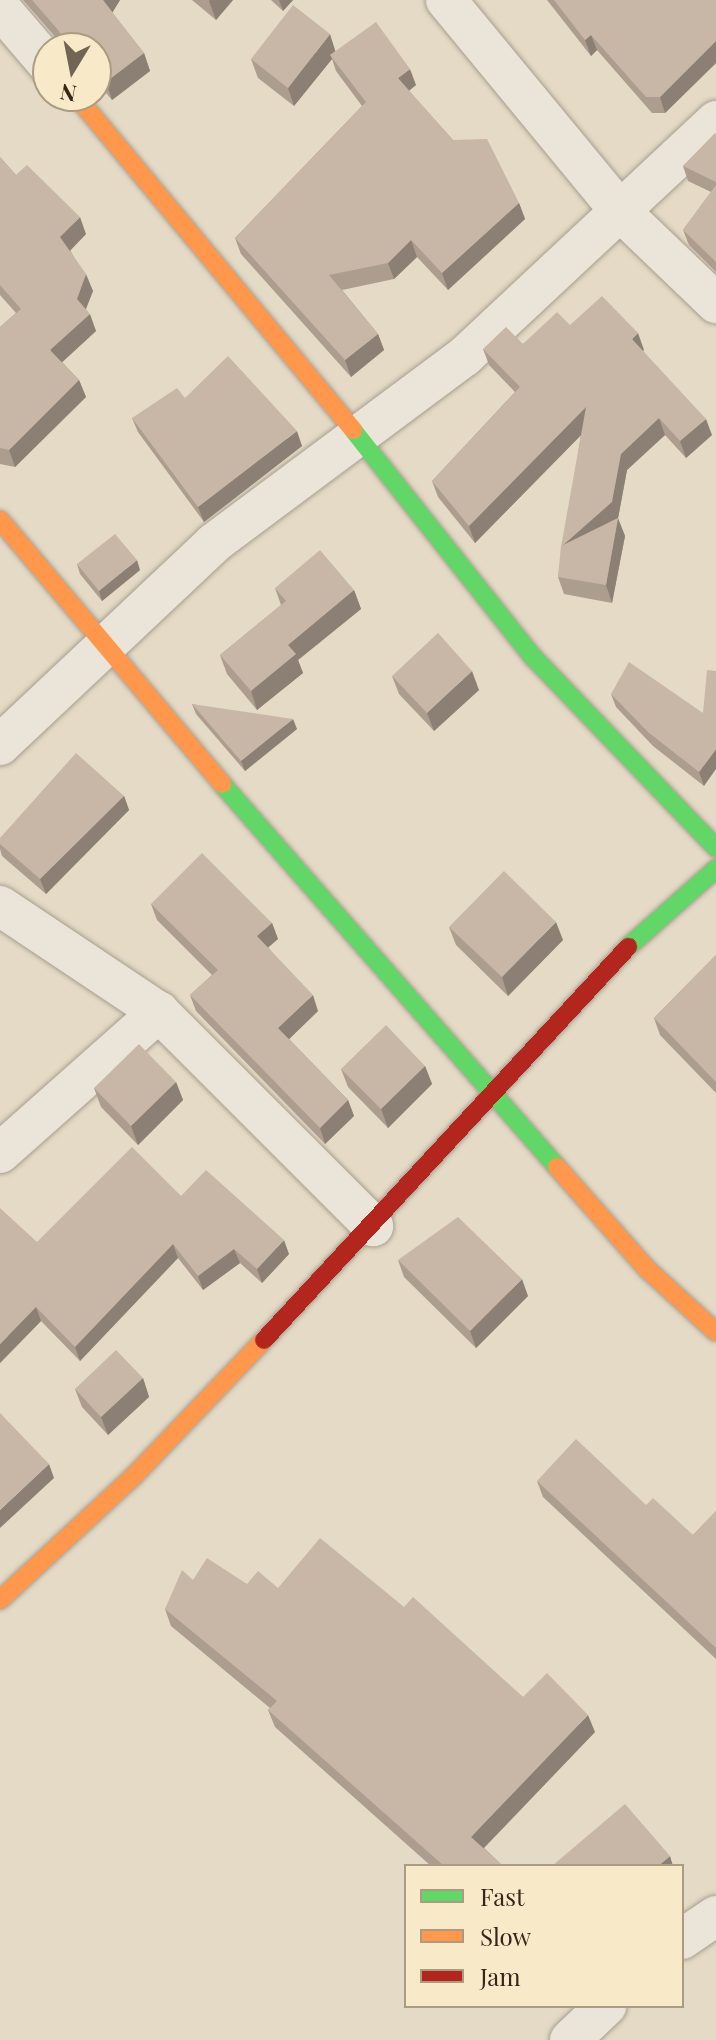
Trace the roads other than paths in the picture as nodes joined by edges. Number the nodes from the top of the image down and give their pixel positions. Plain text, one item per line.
1 (446, 0) edge
2 (0, 8) edge
3 (32, 45) edge
4 (89, 112) edge
5 (716, 121) edge
6 (620, 211) junction
7 (716, 303) edge
8 (358, 436) junction
9 (0, 520) edge
10 (105, 650) junction
11 (0, 745) edge
12 (716, 848) edge
13 (716, 869) edge
14 (0, 906) edge
15 (159, 1012) junction
16 (492, 1089) junction
17 (0, 1153) edge
18 (373, 1226) junction
19 (716, 1332) edge
20 (0, 1600) edge
21 (716, 1916) edge
22 (684, 1938) edge
23 (604, 2008) edge
24 (570, 2040) edge

1 - 6 street
2 - 3 street
4 - 8 street
5 - 6 street
6 - 7 street
6 - 8 street
8 - 10 street
8 - 12 street
9 - 10 street
10 - 11 street
10 - 16 street
13 - 16 street
14 - 15 street
15 - 17 street
15 - 18 street
16 - 18 street
16 - 19 street
18 - 20 street
21 - 22 street
23 - 24 street

